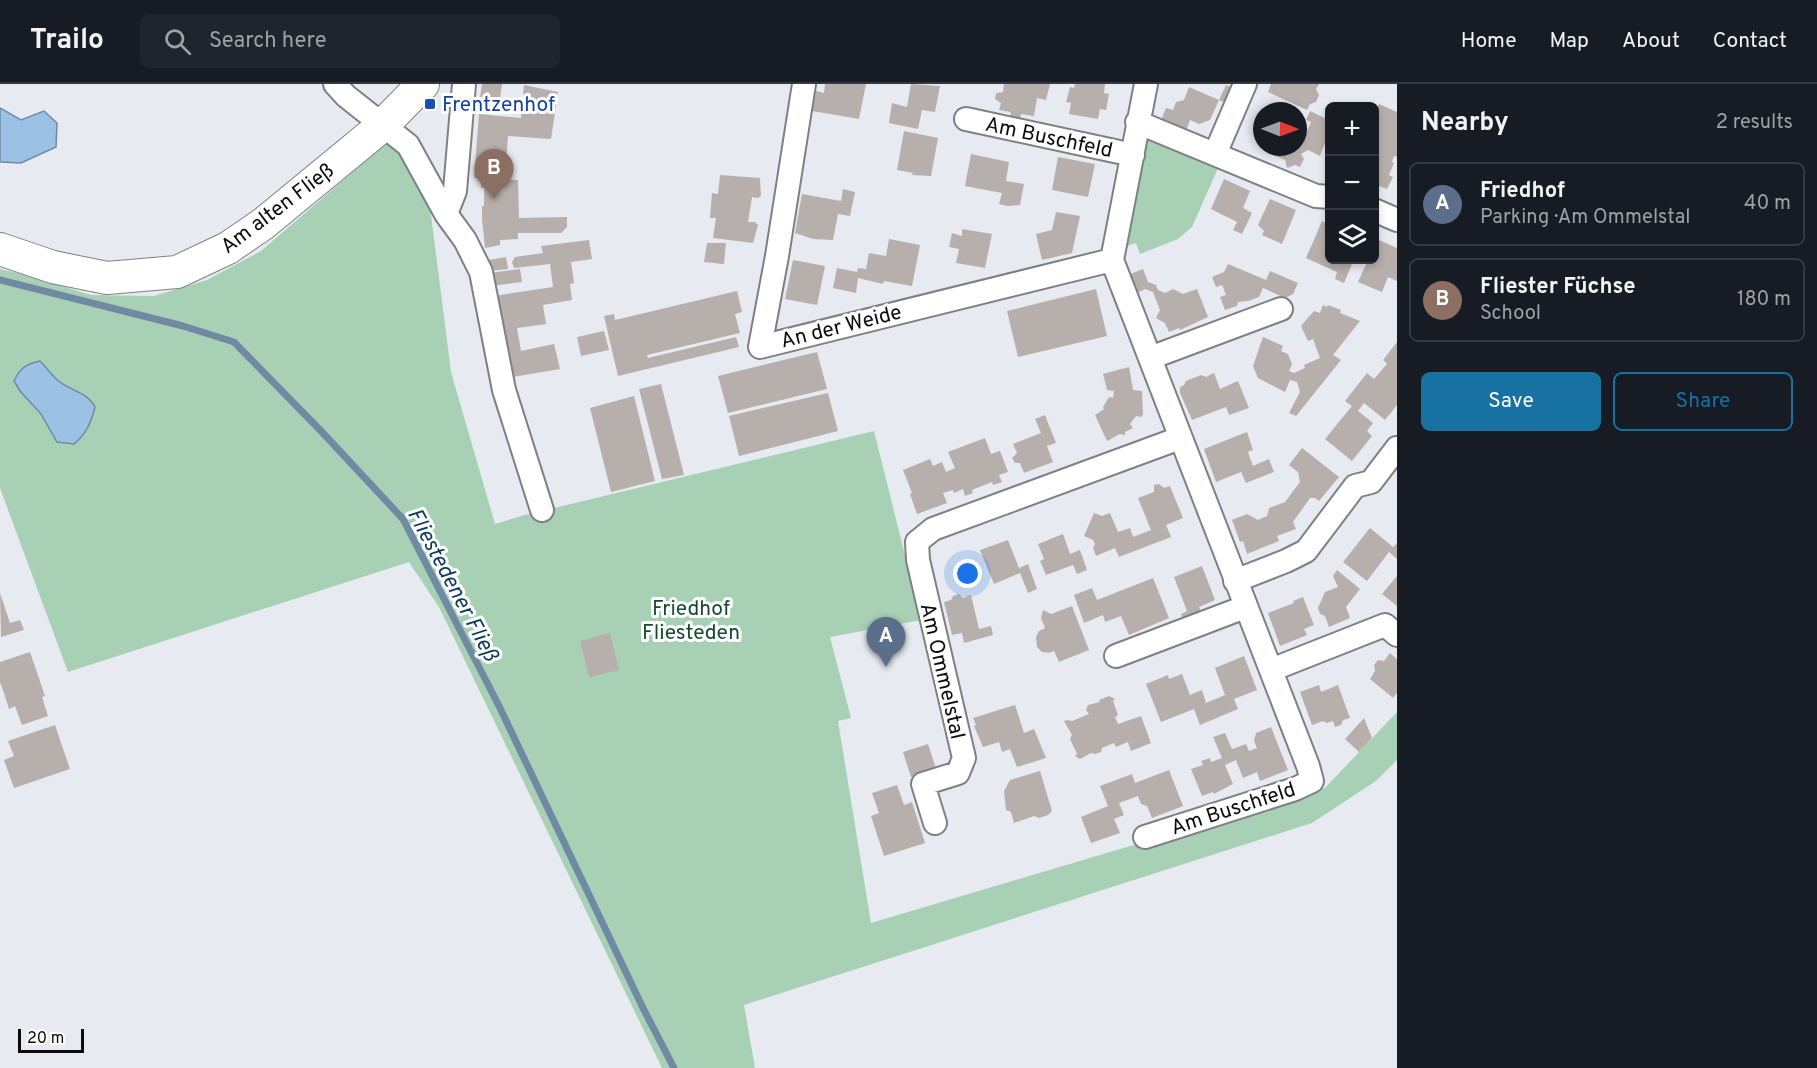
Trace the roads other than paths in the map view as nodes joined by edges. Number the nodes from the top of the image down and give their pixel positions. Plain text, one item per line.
1 (335, 84) edge
2 (423, 84) edge
3 (464, 84) edge
4 (804, 84) edge
5 (1146, 84) edge
6 (1245, 84) edge
7 (966, 119) dead end
8 (1137, 122) junction
9 (382, 126) junction
10 (1215, 154) junction
11 (1133, 155) junction
12 (1325, 197) edge
13 (446, 214) junction
14 (0, 249) edge
15 (1112, 260) junction
16 (1281, 309) dead end
17 (1150, 358) junction
18 (1180, 438) junction
19 (1397, 448) edge
20 (542, 510) dead end
21 (1235, 581) junction
22 (1245, 607) junction
23 (1397, 635) edge
24 (1116, 656) dead end
25 (1271, 670) junction
26 (935, 823) dead end
27 (1145, 837) dead end

1 - 9 street
2 - 9 main road, Am alten Fließ
3 - 13 street
4 - 15 street, An der Weide
5 - 8 street, Am Buschfeld
6 - 10 street
7 - 11 street, Am Buschfeld
8 - 10 street
8 - 11 street, Am Buschfeld
9 - 13 street
9 - 14 main road, Am alten Fließ
10 - 12 street
11 - 15 street, Am Buschfeld
13 - 20 street
15 - 17 street, Am Buschfeld
16 - 17 street
17 - 18 street, Am Buschfeld
18 - 21 street, Am Buschfeld
18 - 26 street, Am Ommelstal
19 - 21 street
21 - 22 street, Am Buschfeld
22 - 24 street
22 - 25 street, Am Buschfeld
23 - 25 street
25 - 27 street, Am Buschfeld

